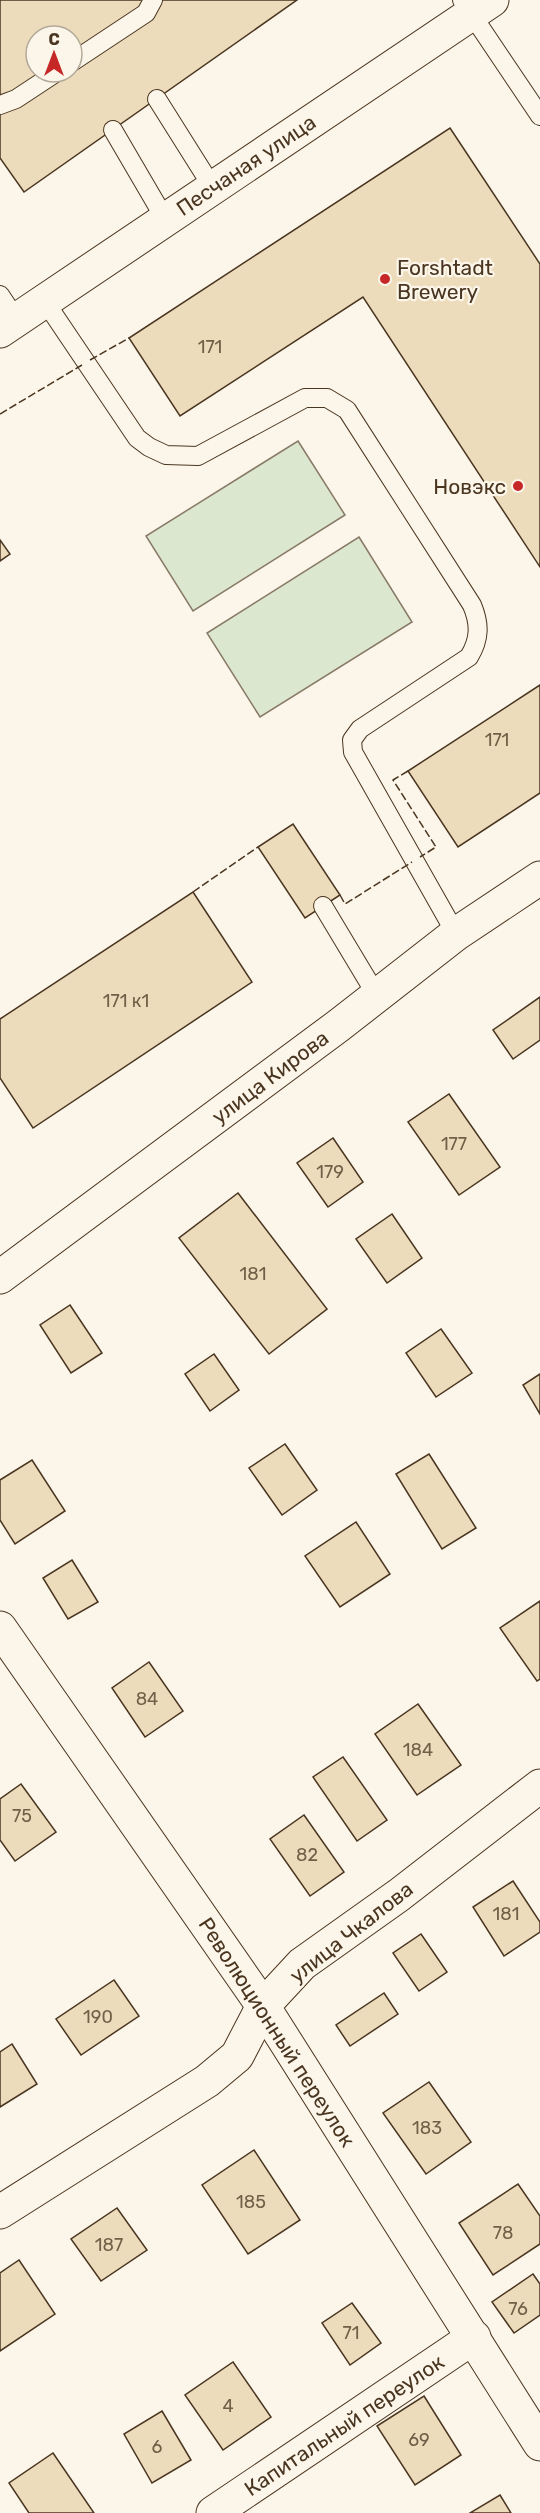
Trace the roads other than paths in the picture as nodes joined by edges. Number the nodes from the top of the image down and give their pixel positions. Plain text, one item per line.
1 (153, 0) edge
2 (475, 5) edge
3 (84, 54) edge
4 (39, 84) edge
5 (157, 99) dead end
6 (0, 105) edge
7 (540, 116) edge
8 (113, 130) dead end
9 (213, 188) junction
10 (165, 219) junction
11 (44, 300) junction
12 (5, 315) edge
13 (540, 878) edge
14 (322, 906) dead end
15 (456, 934) junction
16 (377, 996) junction
17 (0, 1277) edge
18 (0, 1628) edge
19 (540, 1786) edge
20 (263, 2006) junction
21 (0, 2212) edge
22 (474, 2337) junction
23 (540, 2444) edge
24 (213, 2513) edge

1 - 3 lane
2 - 7 lane
2 - 9 street, Песчаная улица
4 - 6 lane
5 - 9 lane
8 - 10 lane
9 - 10 street, Песчаная улица
10 - 11 street, Песчаная улица
11 - 12 street, Песчаная улица
11 - 15 lane
13 - 15 street, улица Кирова
14 - 16 lane
15 - 16 street, улица Кирова
16 - 17 street, улица Кирова
18 - 20 street, Революционный переулок
19 - 20 street, улица Чкалова
20 - 21 street, улица Чкалова
20 - 22 street, Революционный переулок
22 - 23 street, Революционный переулок
22 - 24 street, Капитальный переулок

